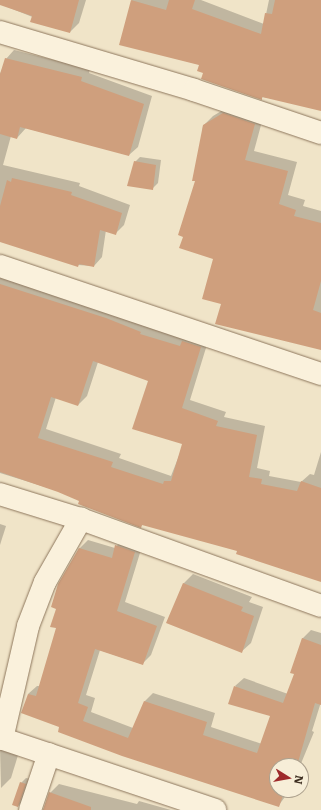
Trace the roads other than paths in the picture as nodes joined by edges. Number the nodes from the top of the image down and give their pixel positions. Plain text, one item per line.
1 (0, 32) edge
2 (321, 133) edge
3 (0, 266) edge
4 (321, 374) edge
5 (0, 494) edge
6 (81, 519) junction
7 (321, 606) edge
8 (1, 739) edge
9 (49, 754) junction
10 (30, 810) edge
11 (215, 810) edge

1 - 2 street
3 - 4 street
5 - 6 street
6 - 7 street
6 - 8 street
8 - 9 street
9 - 10 street
9 - 11 street

